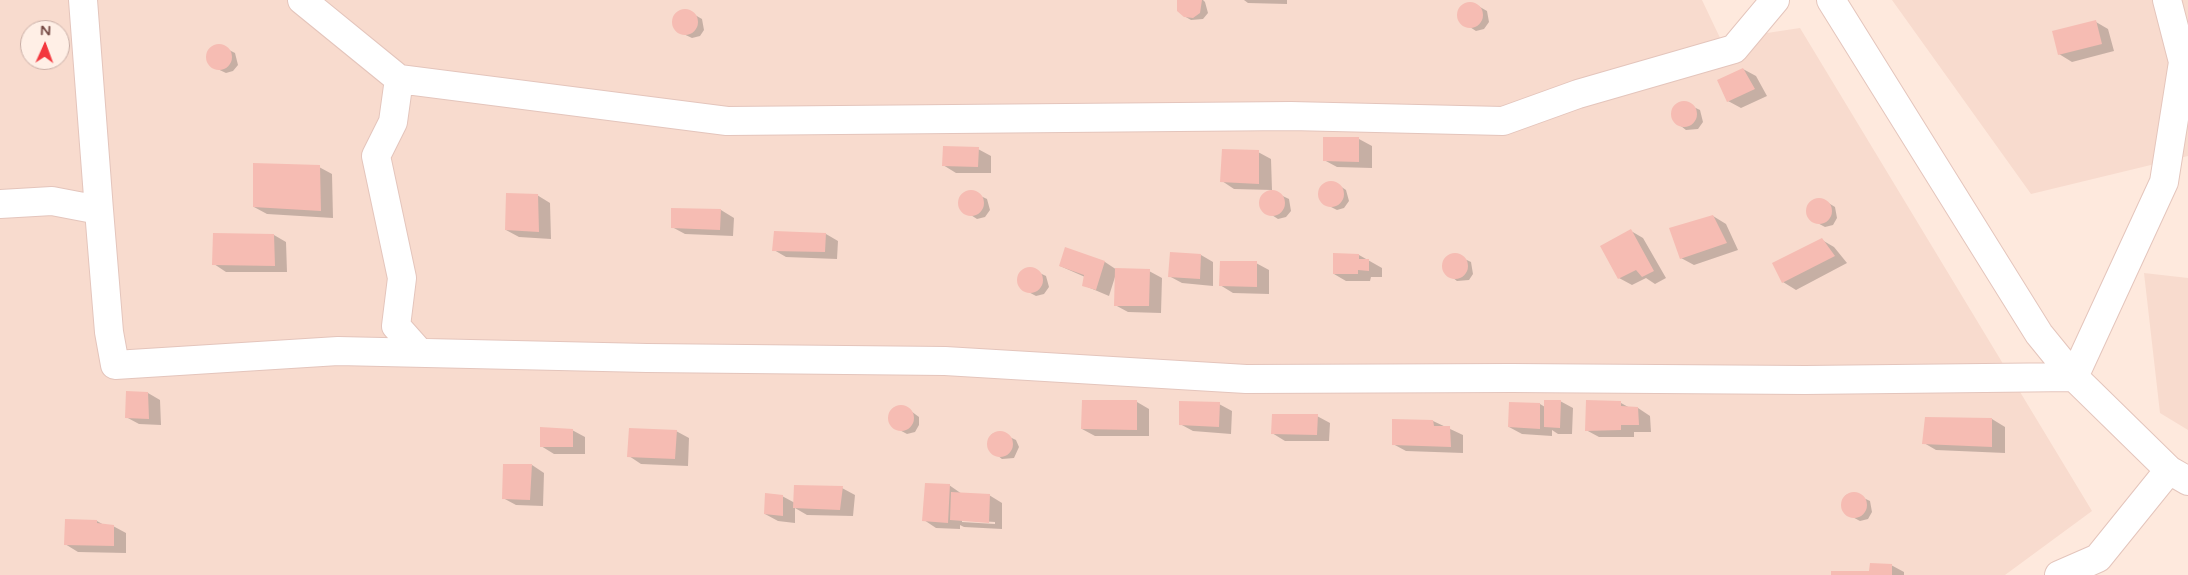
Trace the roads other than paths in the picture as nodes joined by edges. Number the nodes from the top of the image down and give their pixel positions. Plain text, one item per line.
1 (83, 0) edge
2 (302, 0) edge
3 (1775, 0) edge
4 (1831, 0) edge
5 (2168, 0) edge
6 (399, 79) junction
7 (0, 204) edge
8 (99, 210) junction
9 (420, 353) junction
10 (2074, 377) junction
11 (2179, 476) edge
12 (2058, 575) edge

1 - 8 street
2 - 6 street
3 - 6 street
4 - 10 street
5 - 10 street
6 - 9 street
7 - 8 street
8 - 9 street
9 - 10 street
10 - 11 street
11 - 12 street

